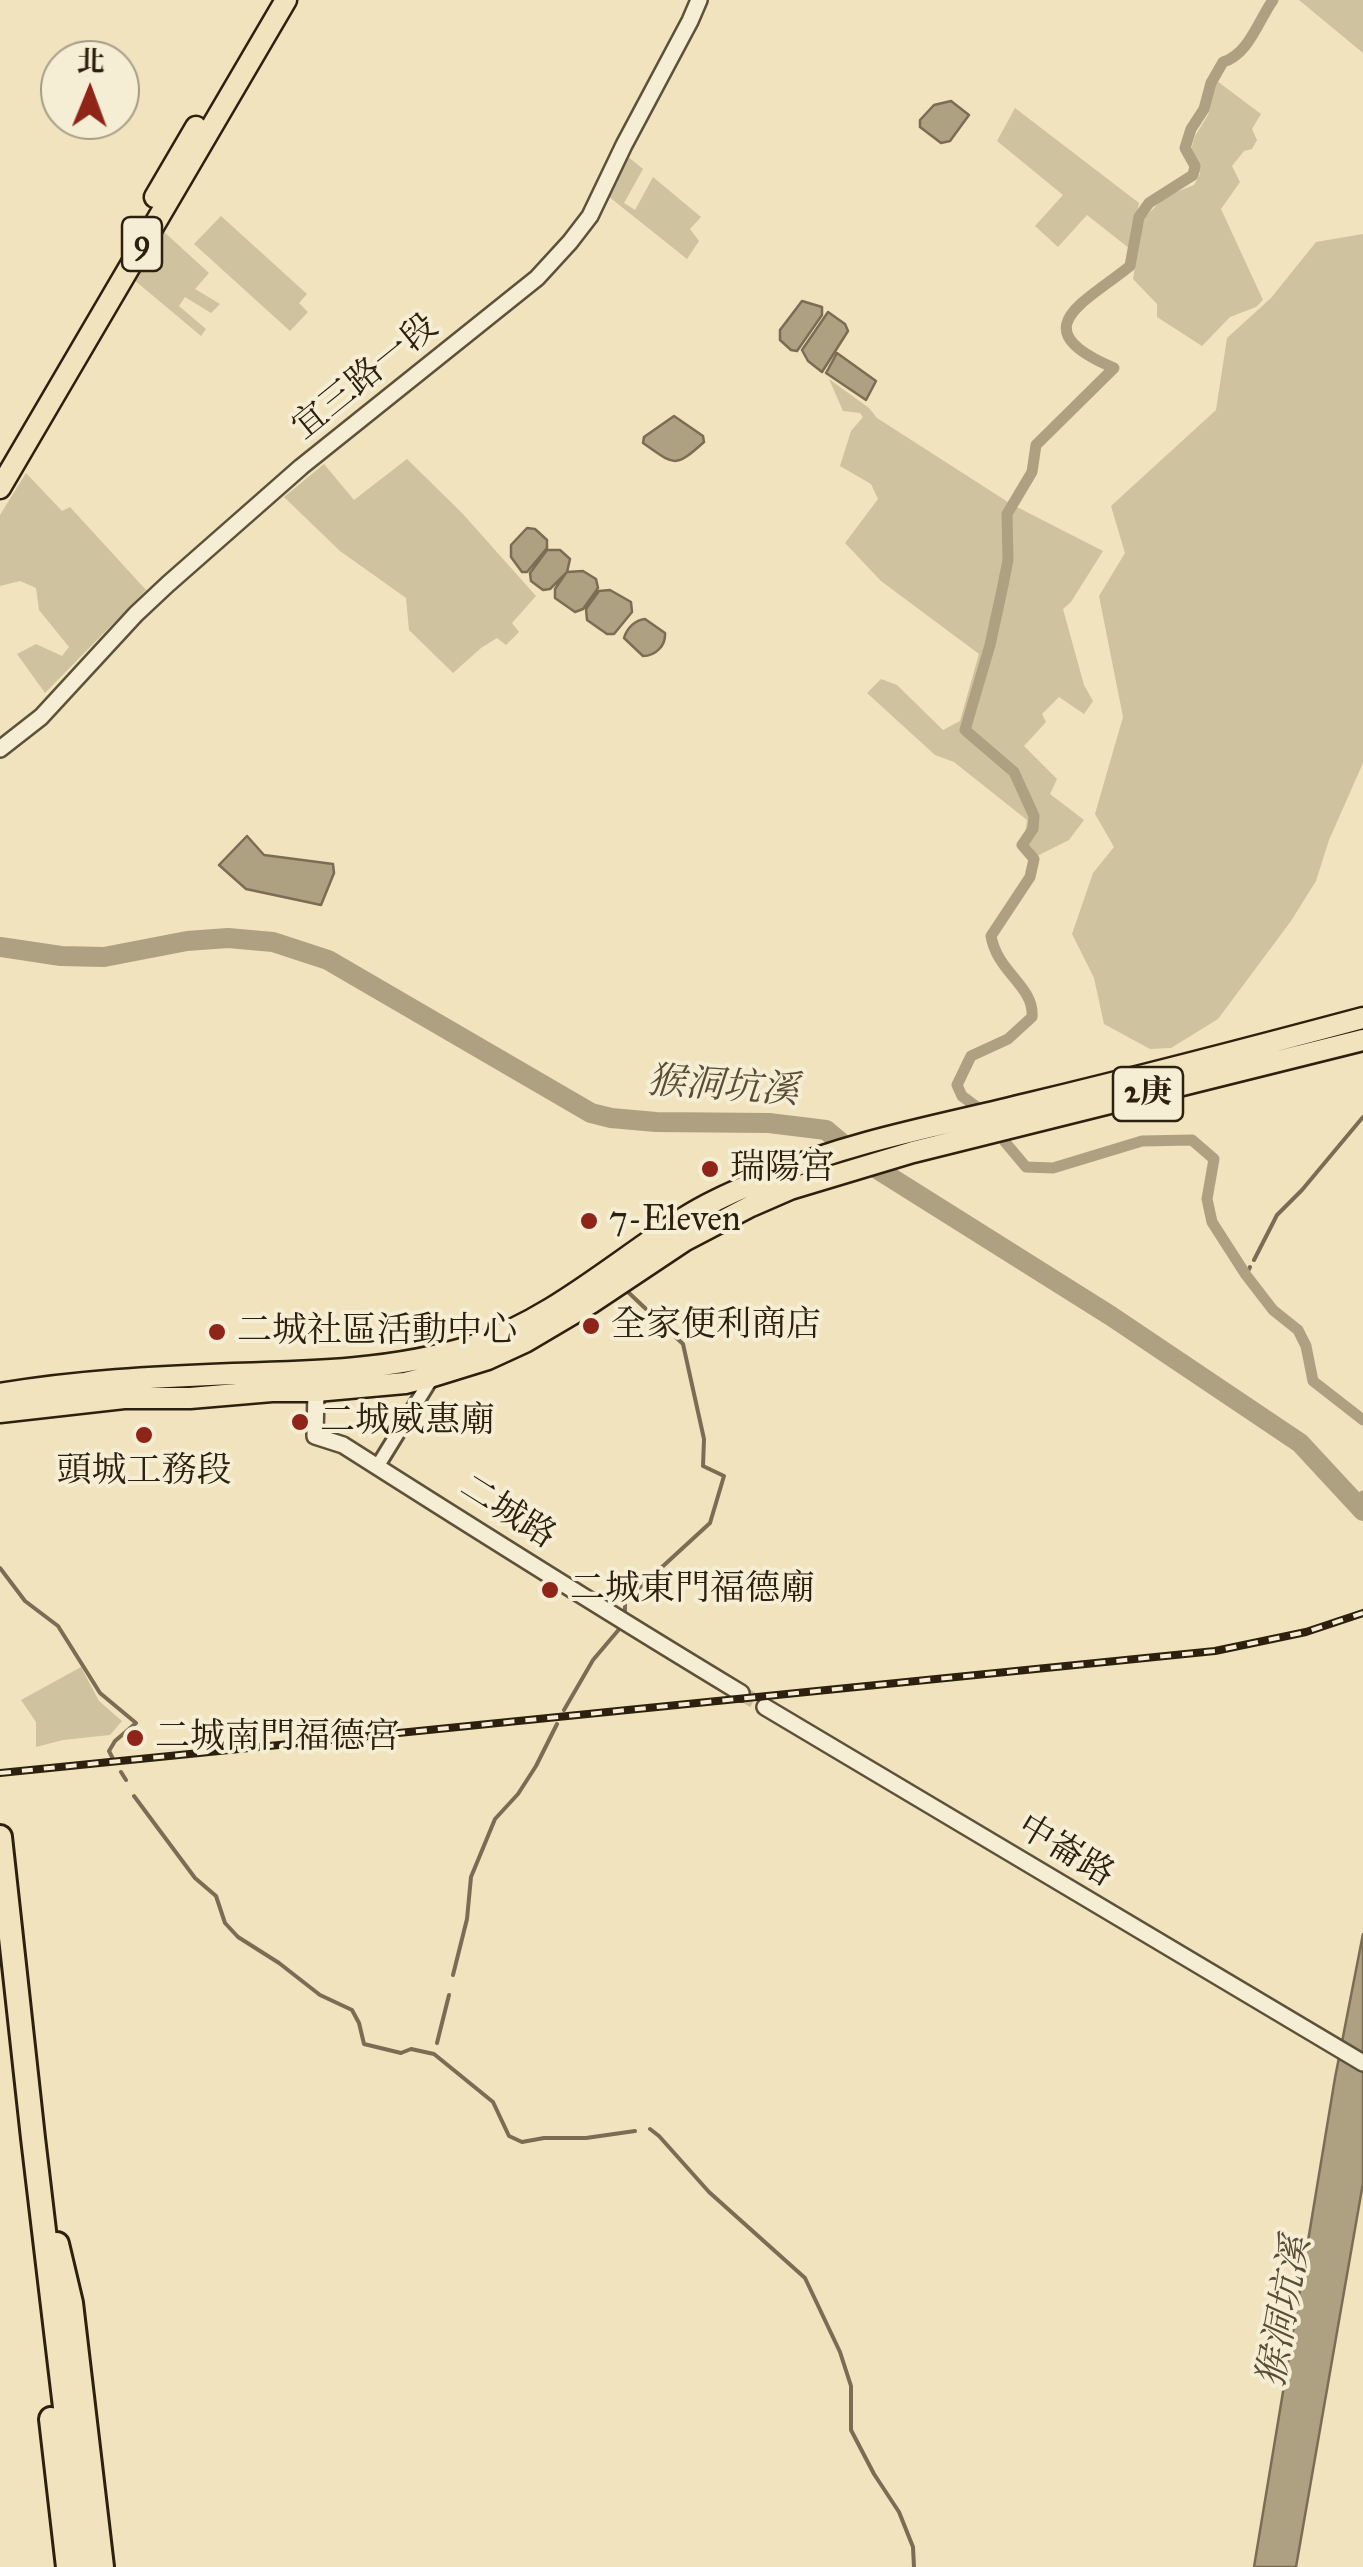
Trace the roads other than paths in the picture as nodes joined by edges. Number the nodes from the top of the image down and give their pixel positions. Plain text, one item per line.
1 (270, 0) edge
2 (286, 0) edge
3 (699, 0) edge
4 (0, 464) edge
5 (0, 488) edge
6 (0, 749) edge
7 (1363, 1018) edge
8 (1363, 1040) edge
9 (433, 1376) junction
10 (319, 1381) junction
11 (248, 1384) junction
12 (0, 1390) edge
13 (0, 1412) edge
14 (377, 1467) junction
15 (741, 1693) tunnel mouth
16 (764, 1707) tunnel mouth
17 (0, 1837) edge
18 (0, 1958) edge
19 (1363, 2064) edge
20 (32, 2138) junction
21 (81, 2563) edge

1 - 4 main road, 9
2 - 5 main road, 9
3 - 6 street, 宜三路一段
7 - 10 main road, 2庚
8 - 9 main road, 2庚
9 - 10 main road, 2庚
9 - 14 street
10 - 11 main road, 2庚
10 - 14 street, 二城路
11 - 12 main road, 2庚
11 - 13 main road, 2庚
14 - 15 street, 二城路
16 - 19 street, 中崙路
17 - 20 highway
18 - 21 highway
20 - 21 highway
20 - 21 highway

